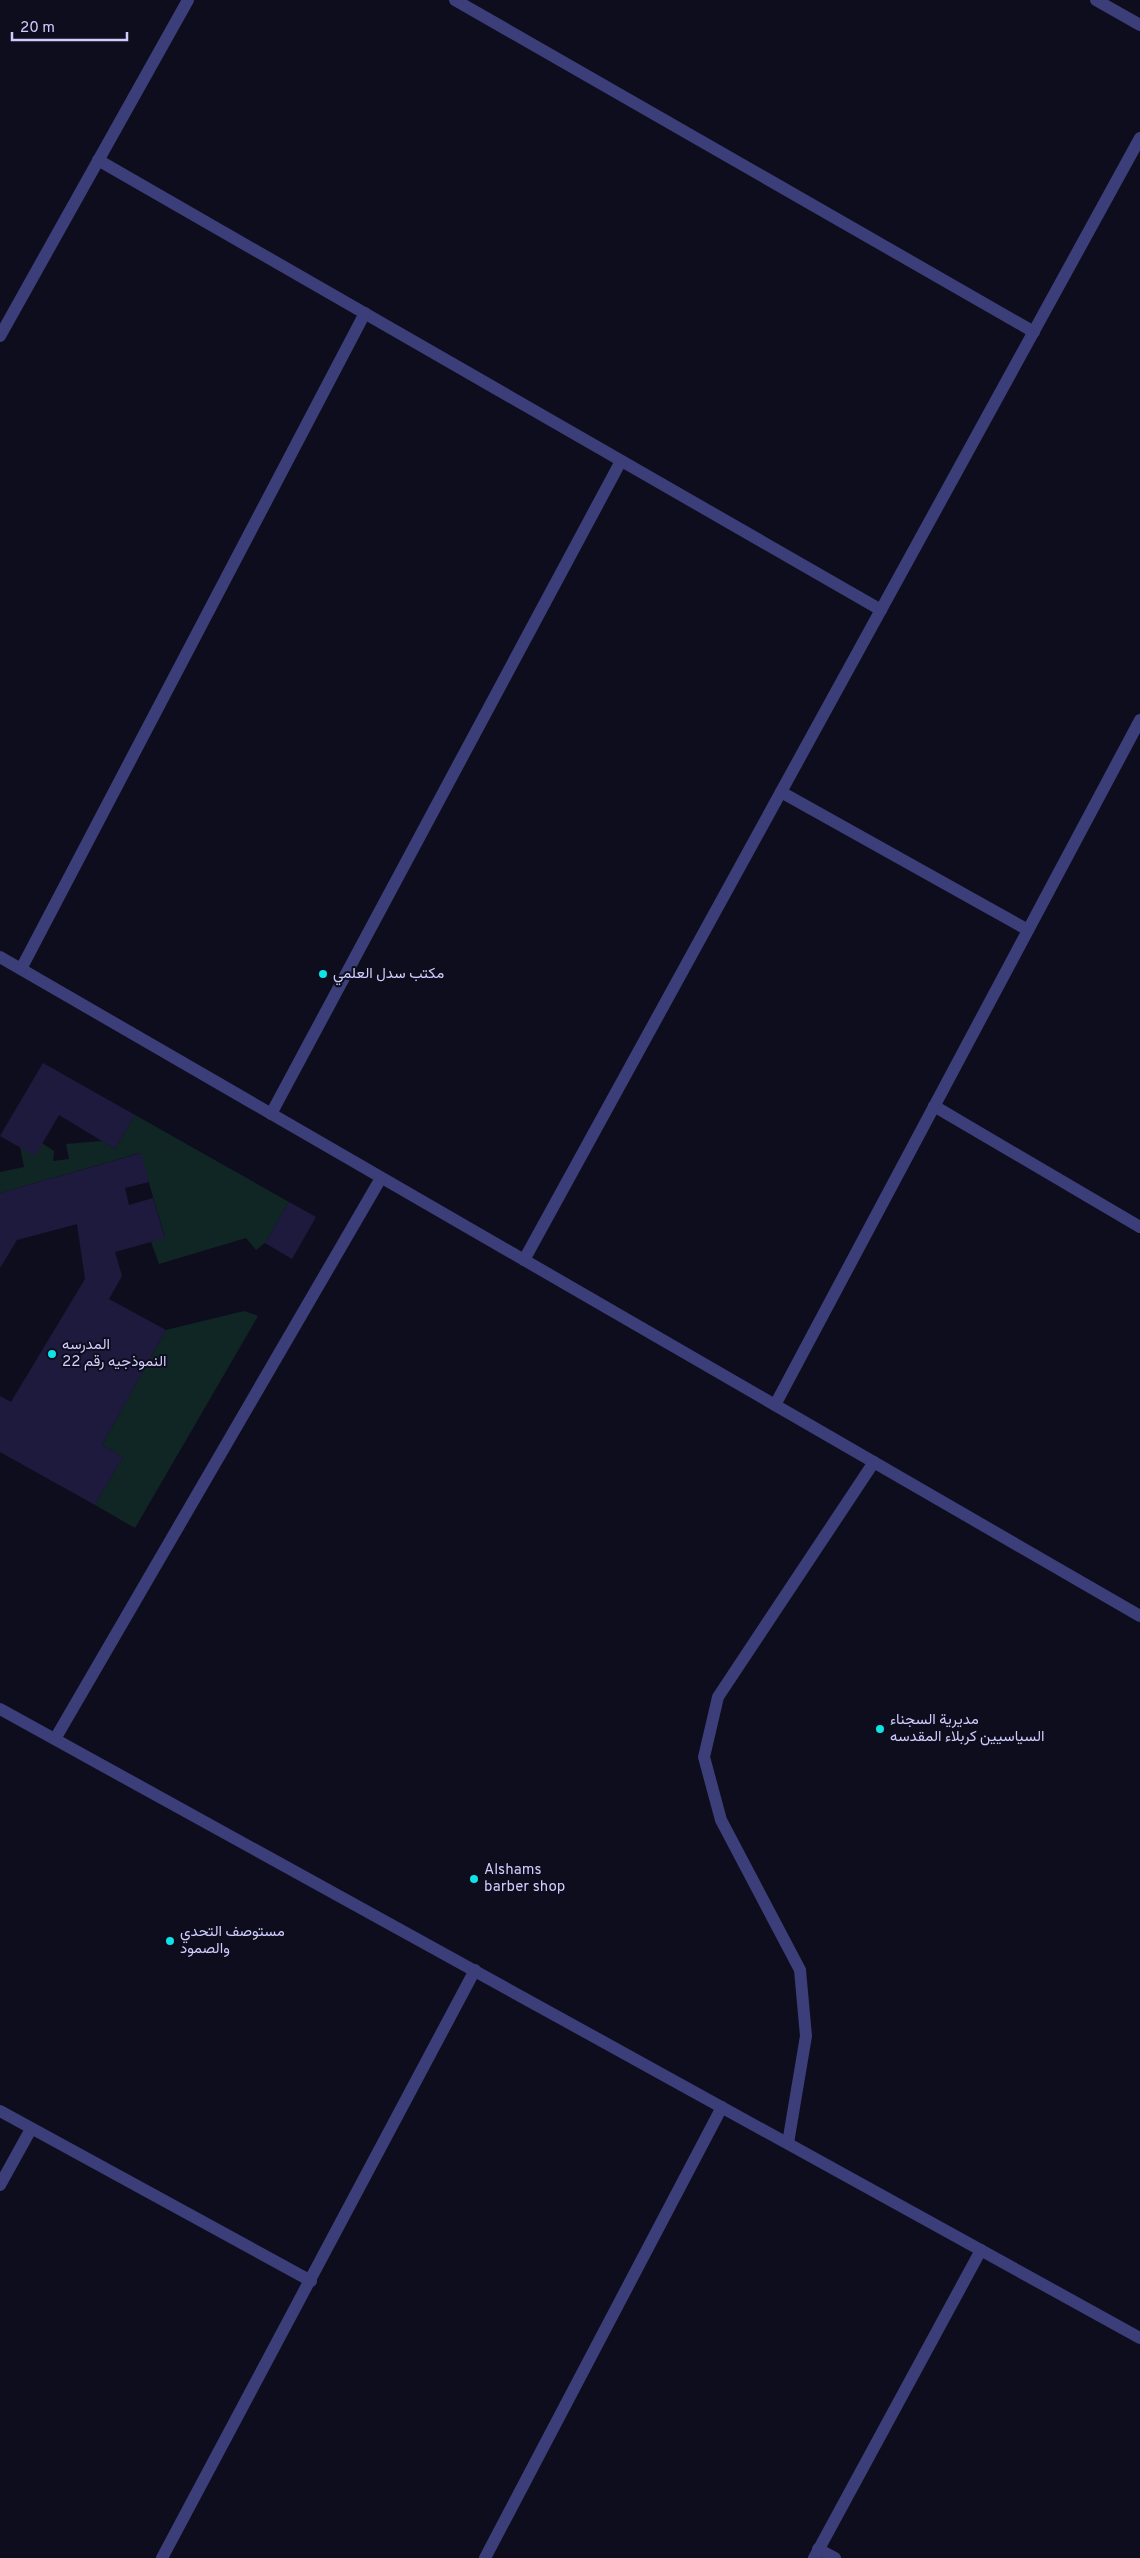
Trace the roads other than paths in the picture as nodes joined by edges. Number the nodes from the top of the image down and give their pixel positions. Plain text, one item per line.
1 (188, 0) edge
2 (455, 0) edge
3 (1096, 0) edge
4 (1140, 25) edge
5 (1140, 138) edge
6 (98, 160) junction
7 (365, 313) junction
8 (2, 328) edge
9 (1034, 332) junction
10 (621, 461) junction
11 (881, 610) junction
12 (1140, 720) edge
13 (781, 792) junction
14 (1028, 930) junction
15 (0, 957) edge
16 (21, 969) junction
17 (934, 1106) junction
18 (271, 1114) junction
19 (381, 1178) junction
20 (1140, 1228) edge
21 (524, 1260) junction
22 (775, 1405) junction
23 (874, 1462) junction
24 (1140, 1616) edge
25 (0, 1709) edge
26 (55, 1739) junction
27 (475, 1970) junction
28 (722, 2107) junction
29 (0, 2111) edge
30 (32, 2129) junction
31 (788, 2143) junction
32 (0, 2185) edge
33 (981, 2250) junction
34 (311, 2281) junction
35 (1140, 2338) edge
36 (816, 2554) edge
37 (163, 2558) edge
38 (485, 2558) edge
39 (834, 2558) edge

1 - 6 street
2 - 9 street
3 - 4 street
5 - 9 street
6 - 7 street
6 - 8 street
7 - 10 street
7 - 16 street
9 - 11 street
10 - 11 street
10 - 18 street
11 - 13 street
12 - 14 street
13 - 14 street
13 - 21 street
14 - 17 street
15 - 16 street
16 - 18 street
17 - 20 street
17 - 22 street
18 - 19 street
19 - 21 street
19 - 26 street
21 - 22 street
22 - 23 street
23 - 24 street
23 - 31 street
25 - 26 street
26 - 27 street
27 - 28 street
27 - 34 street
28 - 31 street
28 - 38 street
29 - 30 street
30 - 32 street
30 - 34 street
31 - 33 street
33 - 35 street
33 - 36 street
34 - 37 street
36 - 39 street

